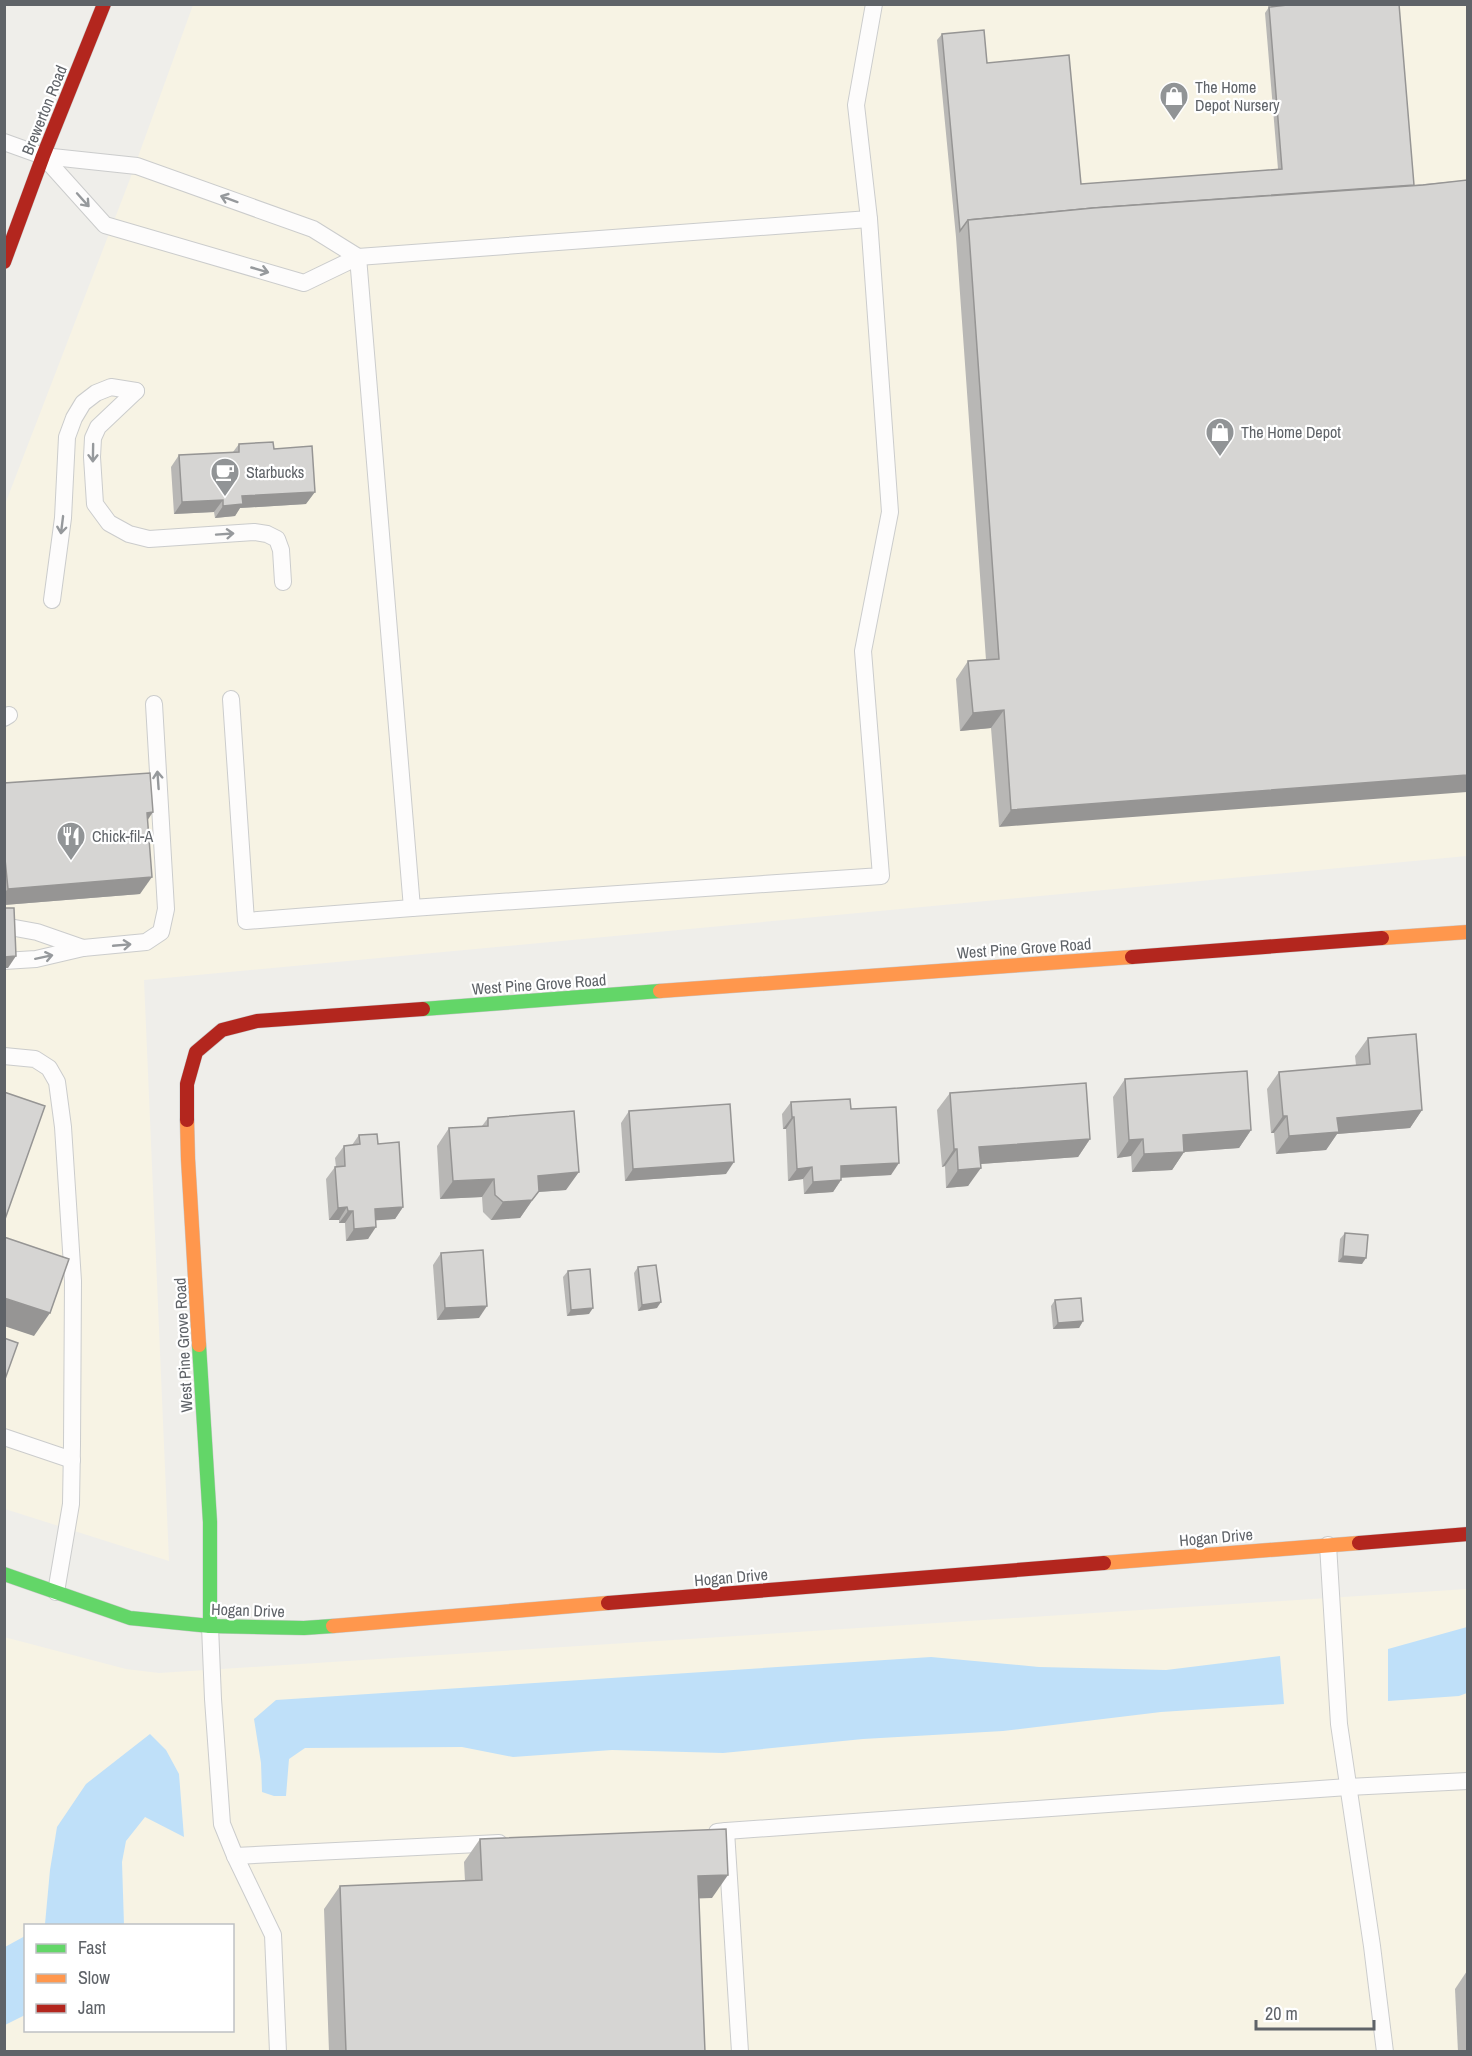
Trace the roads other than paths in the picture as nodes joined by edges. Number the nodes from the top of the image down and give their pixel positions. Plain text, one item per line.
1 (104, 4) edge
2 (874, 4) edge
3 (4, 142) edge
4 (43, 156) junction
5 (869, 219) junction
6 (358, 257) junction
7 (4, 262) edge
8 (283, 582) dead end
9 (52, 600) dead end
10 (231, 699) dead end
11 (154, 704) dead end
12 (412, 908) junction
13 (4, 926) edge
14 (1467, 932) edge
15 (83, 948) junction
16 (4, 961) edge
17 (4, 1056) edge
18 (4, 1437) edge
19 (72, 1460) junction
20 (1467, 1534) edge
21 (1328, 1545) junction
22 (4, 1574) edge
23 (56, 1592) junction
24 (210, 1626) junction
25 (1467, 1781) edge
26 (1348, 1787) junction
27 (726, 1831) junction
28 (703, 1832) edge
29 (516, 1842) edge
30 (235, 1856) junction
31 (278, 2052) edge
32 (740, 2052) edge
33 (1385, 2052) edge

1 - 4 street, Brewerton Road
2 - 5 lane
3 - 4 lane
6 -> 4 lane
4 -> 6 lane
4 - 7 street, Brewerton Road
5 - 6 lane
5 - 12 lane
6 - 12 lane
8 - 9 lane
10 - 12 lane
15 -> 11 lane
13 - 15 lane
14 - 24 street, West Pine Grove Road
16 -> 15 lane
17 - 19 lane
18 - 19 lane
19 - 23 lane
20 - 21 street, Hogan Drive
21 - 24 street, Hogan Drive
21 - 26 lane
22 - 23 street, Hogan Drive
23 - 24 street, Hogan Drive
24 - 30 lane
25 - 26 lane
26 - 27 lane
26 - 33 lane
27 - 28 lane
27 - 32 lane
29 - 30 lane
30 - 31 lane

